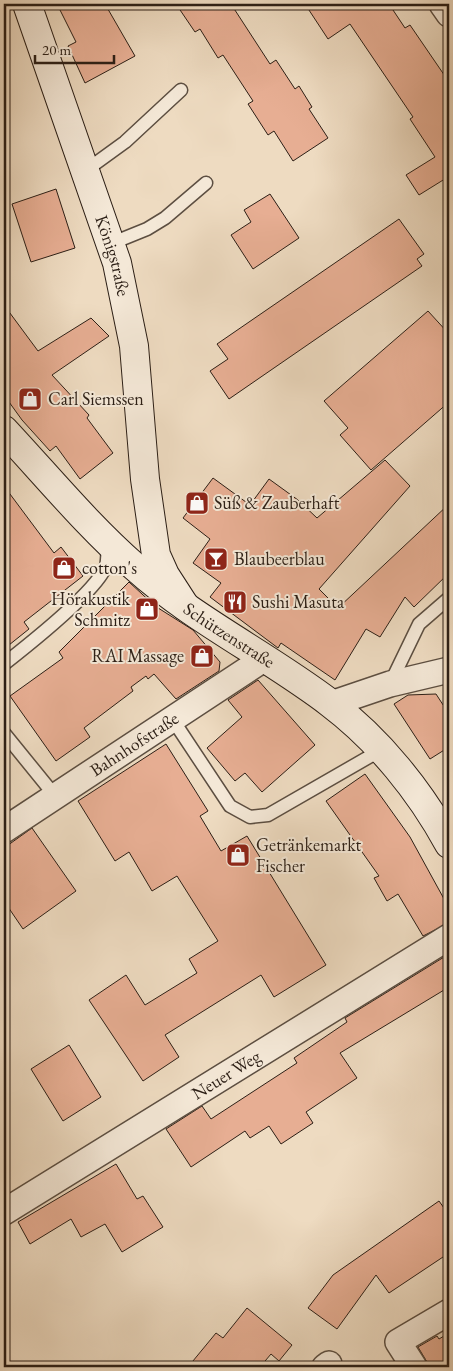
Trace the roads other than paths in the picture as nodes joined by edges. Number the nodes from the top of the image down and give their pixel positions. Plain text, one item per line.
1 (27, 4) edge
2 (442, 4) edge
3 (449, 14) edge
4 (181, 90) dead end
5 (85, 171) junction
6 (206, 183) dead end
7 (110, 244) junction
8 (4, 430) edge
9 (151, 518) junction
10 (108, 540) junction
11 (449, 598) edge
12 (185, 606) junction
13 (265, 658) junction
14 (4, 664) edge
15 (449, 670) edge
16 (390, 684) junction
17 (331, 704) junction
18 (173, 720) junction
19 (4, 733) edge
20 (381, 750) junction
21 (56, 797) junction
22 (4, 830) edge
23 (449, 844) edge
24 (449, 937) edge
25 (4, 1212) edge
26 (449, 1312) edge
27 (414, 1367) edge

1 - 5 main road, Königstraße
2 - 3 street
4 - 5 lane
5 - 7 main road, Königstraße
6 - 7 lane
7 - 9 main road, Königstraße
8 - 10 main road, Schützenstraße
9 - 10 main road
9 - 12 main road, Königstraße
10 - 12 main road, Schützenstraße
10 - 14 lane
11 - 16 lane
12 - 13 main road, Schützenstraße
13 - 17 main road, Schützenstraße
13 - 18 street, Bahnhofstraße
15 - 16 street
16 - 17 street
17 - 20 main road, Schützenstraße
18 - 20 lane
18 - 21 street, Bahnhofstraße
19 - 21 lane
20 - 23 main road, Schützenstraße
21 - 22 street, Bahnhofstraße
24 - 25 street, Neuer Weg
26 - 27 street

